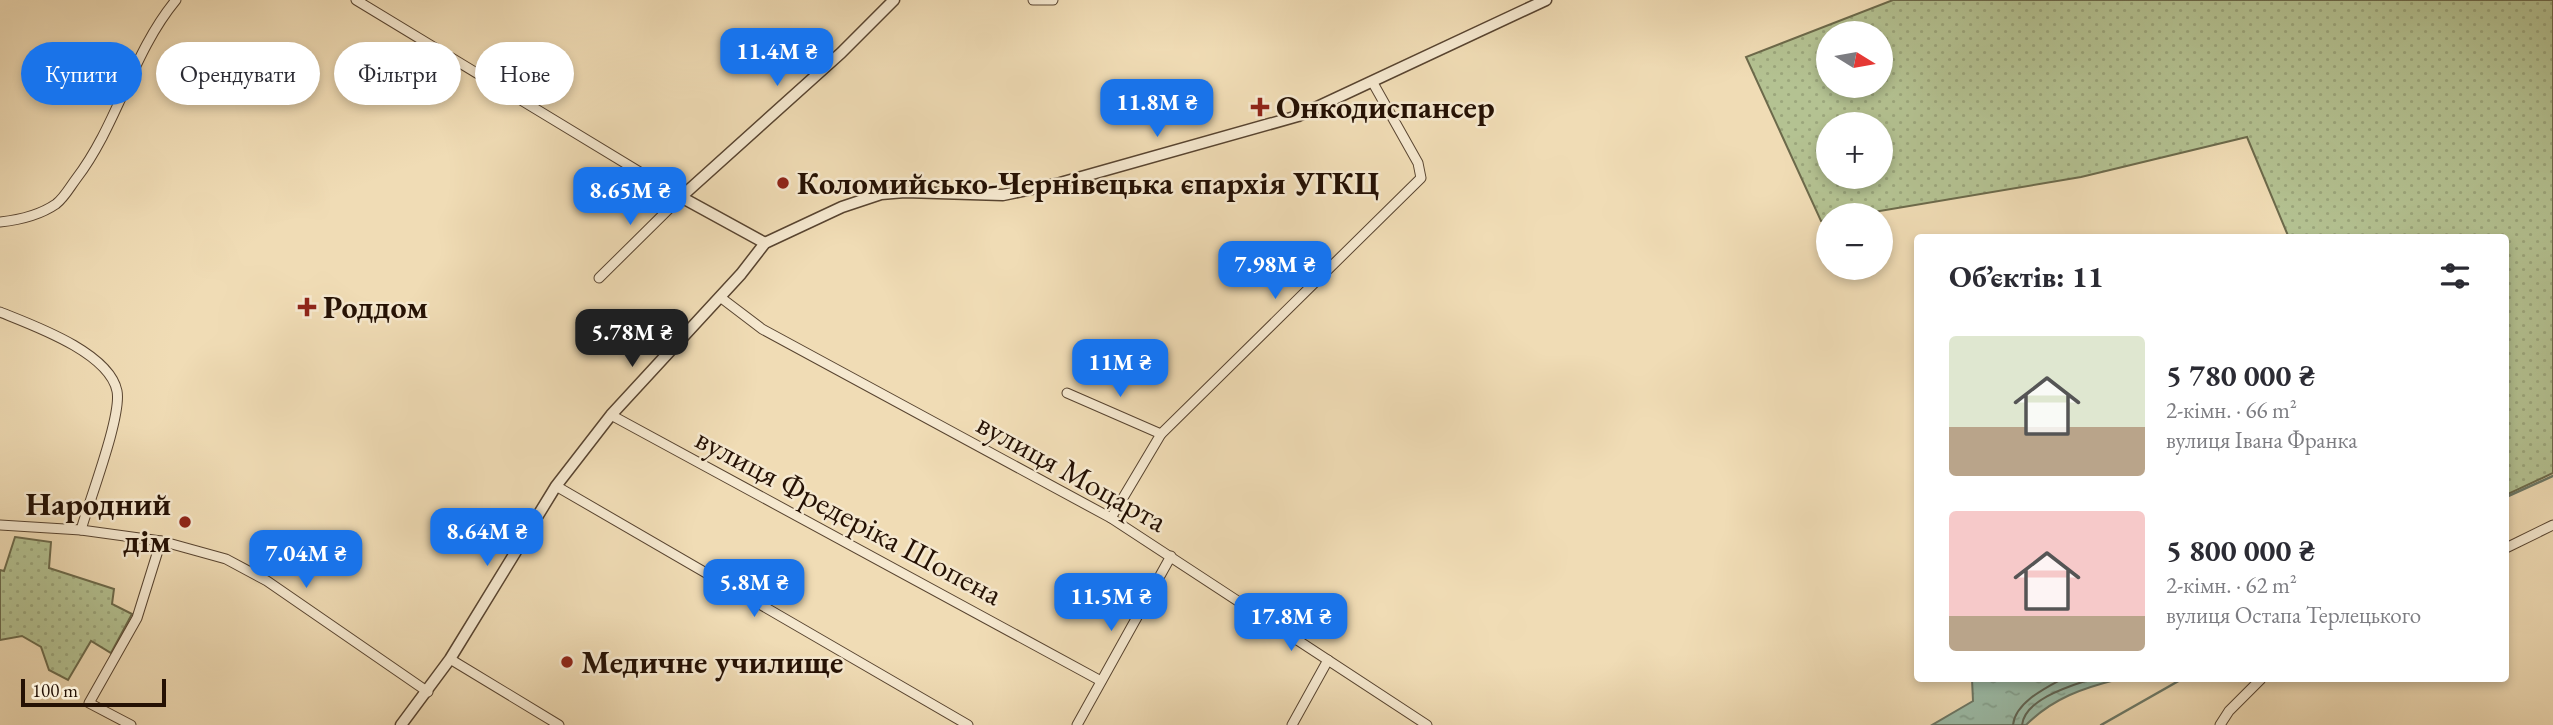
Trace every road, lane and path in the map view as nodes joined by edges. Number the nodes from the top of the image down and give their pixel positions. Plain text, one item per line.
1 (176, 0) edge
2 (356, 0) edge
3 (894, 0) edge
4 (1033, 0) edge
5 (1053, 0) edge
6 (1546, 0) edge
7 (1373, 82) junction
8 (681, 197) junction
9 (0, 222) edge
10 (765, 243) junction
11 (599, 278) dead end
12 (720, 297) junction
13 (0, 312) edge
14 (1067, 393) dead end
15 (611, 415) junction
16 (1161, 434) junction
17 (556, 486) junction
18 (1111, 518) junction
19 (2553, 524) edge
20 (0, 525) edge
21 (81, 530) junction
22 (161, 541) junction
23 (2509, 546) edge
24 (1171, 556) junction
25 (450, 659) junction
26 (1328, 660) junction
27 (1101, 681) junction
28 (2258, 682) edge
29 (428, 692) junction
30 (131, 725) edge
31 (401, 725) edge
32 (559, 725) edge
33 (968, 725) edge
34 (1077, 725) edge
35 (1292, 725) edge
36 (1427, 725) edge
37 (2220, 725) edge

1 - 9 street
2 - 8 street
3 - 8 street
4 - 5 street
6 - 7 street
7 - 10 street
7 - 16 street
8 - 10 street
8 - 11 street
10 - 12 street
12 - 15 street
12 - 18 street, вулиця Моцарта
13 - 21 street
14 - 16 street
15 - 17 street
15 - 27 street, вулиця Фредеріка Шопена
16 - 18 street
17 - 25 street
17 - 33 street
18 - 24 street, вулиця Моцарта
19 - 23 street
20 - 21 street
21 - 22 street
22 - 29 street
22 - 30 street
24 - 26 street, вулиця Моцарта
24 - 27 street
25 - 29 street
25 - 32 street
26 - 35 street
26 - 36 street, вулиця Моцарта
27 - 34 street
28 - 37 street
29 - 31 street

